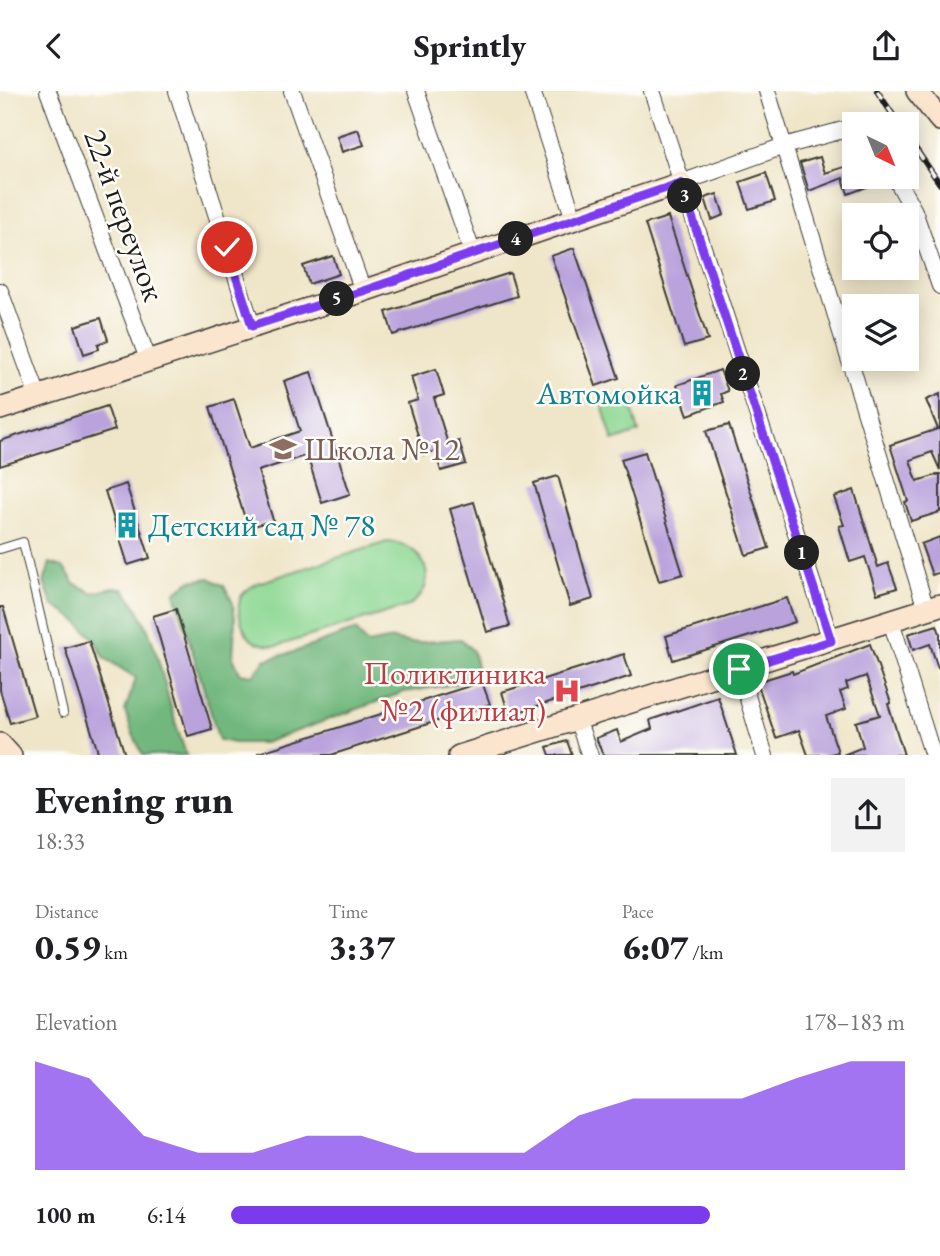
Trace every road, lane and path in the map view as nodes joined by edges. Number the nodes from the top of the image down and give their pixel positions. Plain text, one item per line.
1 (48, 91) edge
2 (177, 91) edge
3 (292, 91) edge
4 (416, 91) edge
5 (532, 91) edge
6 (652, 91) edge
7 (767, 91) edge
8 (918, 91) edge
9 (940, 120) edge
10 (842, 130) edge
11 (784, 146) junction
12 (681, 183) junction
13 (902, 189) edge
14 (574, 219) junction
15 (473, 254) junction
16 (940, 286) edge
17 (0, 291) edge
18 (363, 291) junction
19 (252, 326) junction
20 (148, 359) junction
21 (38, 395) junction
22 (0, 409) edge
23 (0, 549) edge
24 (933, 607) edge
25 (891, 621) junction
26 (831, 641) junction
27 (739, 669) junction
28 (63, 713) dead end
29 (578, 719) junction
30 (0, 744) edge
31 (11, 755) edge
32 (459, 755) edge
33 (590, 755) edge
34 (765, 755) edge
35 (933, 755) edge

1 - 20 street, 22-й переулок
2 - 19 street
3 - 18 street
4 - 15 street
5 - 14 street
6 - 12 street
7 - 11 street
8 - 9 street
10 - 11 street
11 - 12 street
11 - 24 street
12 - 14 street
12 - 26 street
13 - 16 street
14 - 15 street
15 - 18 street
17 - 21 street
18 - 19 street
19 - 20 street
20 - 21 street
21 - 22 street
23 - 28 lane
24 - 25 street
25 - 26 street
25 - 35 street
26 - 27 street
27 - 29 street
27 - 34 street
29 - 32 street
29 - 33 street
30 - 31 street

